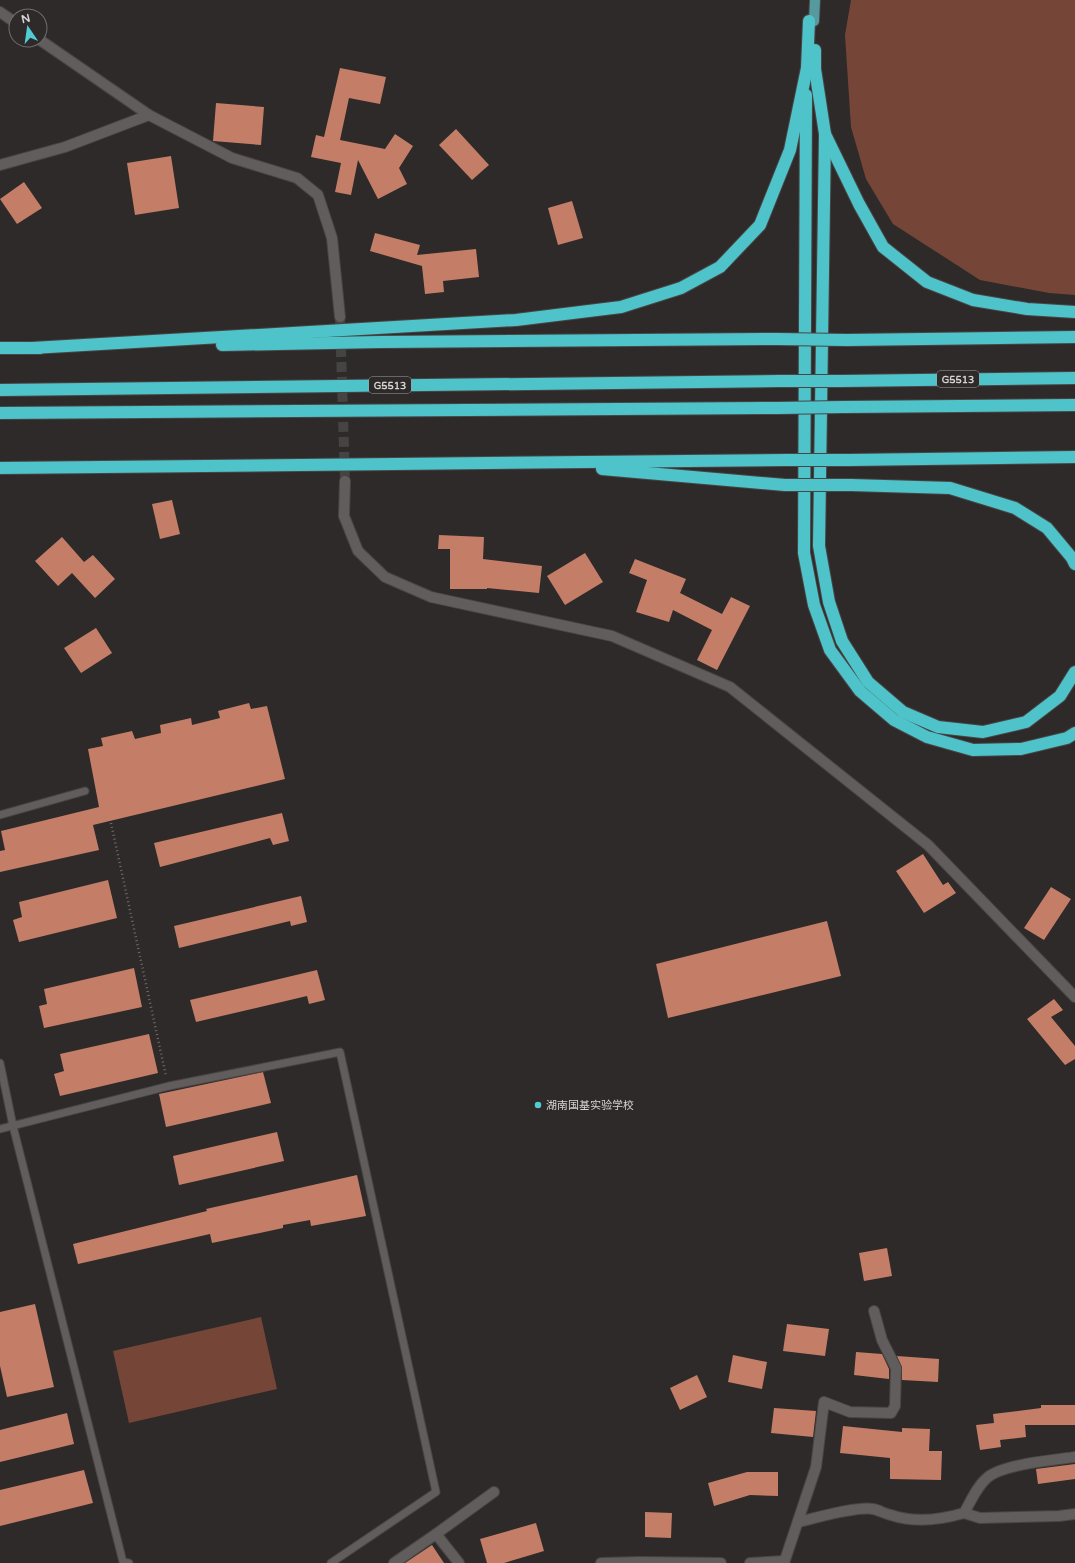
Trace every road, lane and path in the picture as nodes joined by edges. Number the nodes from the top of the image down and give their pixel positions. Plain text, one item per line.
1 (814, 0) edge
2 (812, 21) junction
3 (48, 46) edge
4 (807, 68) junction
5 (148, 115) junction
6 (825, 134) junction
7 (0, 165) edge
8 (1075, 312) edge
9 (340, 317) tunnel mouth
10 (1075, 337) edge
11 (0, 348) edge
12 (32, 348) junction
13 (1075, 378) edge
14 (0, 390) edge
15 (1075, 405) edge
16 (0, 413) edge
17 (1075, 457) edge
18 (531, 462) junction
19 (0, 468) edge
20 (345, 481) tunnel mouth
21 (1075, 564) edge
22 (1075, 672) edge
23 (1075, 733) edge
24 (85, 791) dead end
25 (0, 815) edge
26 (111, 823) dead end
27 (1075, 997) edge
28 (0, 1063) edge
29 (169, 1086) junction
30 (13, 1126) junction
31 (0, 1129) edge
32 (874, 1311) dead end
33 (1075, 1457) edge
34 (494, 1492) dead end
35 (964, 1513) junction
36 (1075, 1514) edge
37 (798, 1522) junction
38 (436, 1534) junction
39 (784, 1562) edge
40 (129, 1563) edge
41 (331, 1563) edge
42 (394, 1563) edge
43 (459, 1563) edge
44 (601, 1563) edge
45 (721, 1563) edge
46 (750, 1563) edge

1 - 2 main road
2 - 4 highway
2 - 6 highway
3 - 5 street
4 - 12 highway
4 - 23 highway
5 - 7 street
5 - 9 street
6 - 8 highway
6 - 22 highway
10 - 12 highway, bridge
11 - 12 highway
13 - 14 highway, G5513, bridge
15 - 16 highway, bridge
17 - 18 highway, bridge
18 - 19 highway
18 - 21 highway, bridge
20 - 27 street
24 - 25 lane
26 - 29 path
28 - 30 lane
29 - 30 lane
29 - 41 lane
30 - 31 lane
30 - 40 lane
32 - 37 street
33 - 35 street
34 - 38 street
35 - 36 street
35 - 37 street
37 - 39 street
38 - 42 street
38 - 43 street
39 - 46 street
44 - 45 street

